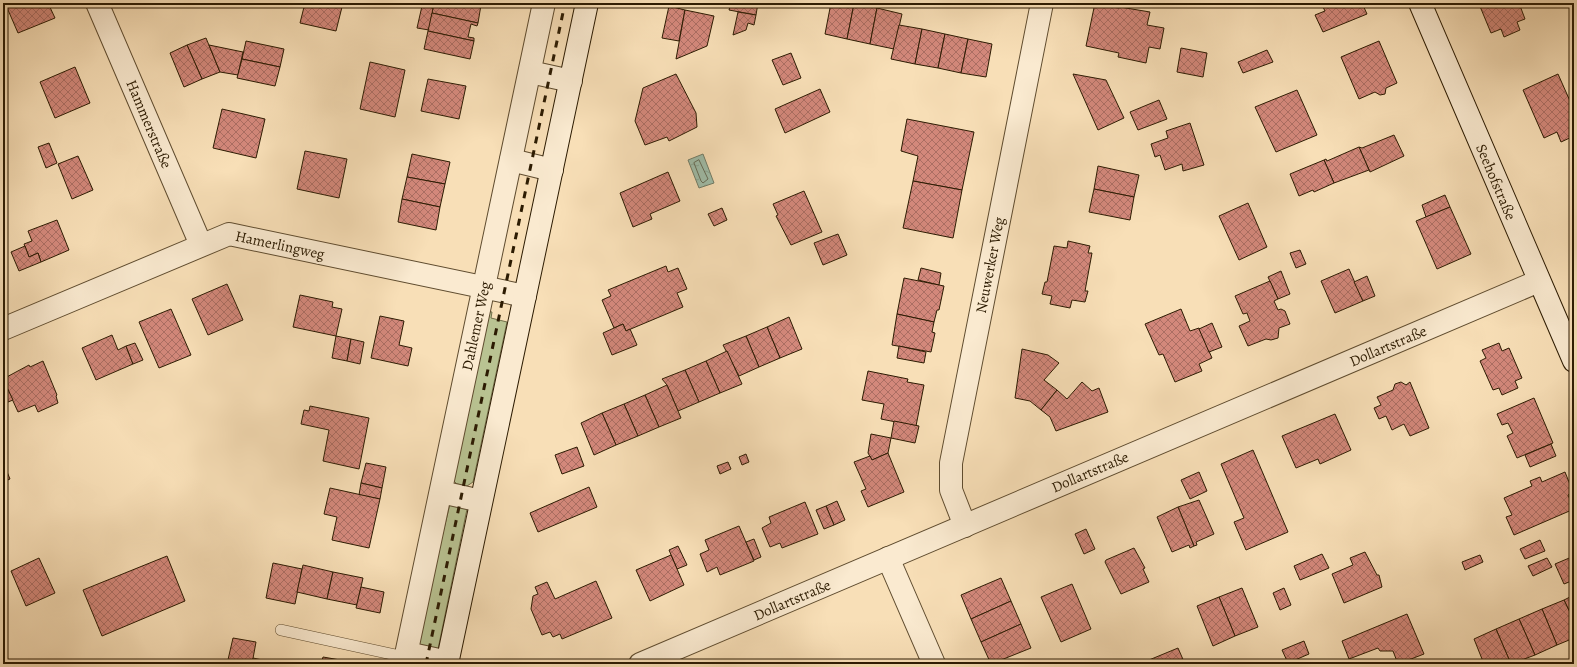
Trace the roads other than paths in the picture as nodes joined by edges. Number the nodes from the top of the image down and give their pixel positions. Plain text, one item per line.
1 (97, 3) edge
2 (544, 3) edge
3 (587, 3) edge
4 (1042, 3) edge
5 (1420, 3) edge
6 (530, 72) junction
7 (570, 81) junction
8 (511, 160) junction
9 (552, 170) junction
10 (201, 245) junction
11 (1539, 281) junction
12 (484, 288) junction
13 (525, 296) junction
14 (3, 329) edge
15 (1574, 361) edge
16 (441, 492) junction
17 (482, 501) junction
18 (965, 526) junction
19 (888, 558) junction
20 (281, 630) dead end
21 (405, 658) edge
22 (447, 663) edge
23 (640, 664) edge
24 (934, 664) edge

1 - 10 street, Hammerstraße
2 - 6 street, Dahlemer Weg
3 - 7 street
4 - 18 street, Neuwerker Weg
5 - 11 street, Seehofstraße
6 - 7 street
6 - 8 street, Dahlemer Weg
7 - 9 street
8 - 9 street
8 - 12 street, Dahlemer Weg
9 - 13 street
10 - 12 street, Hamerlingweg
10 - 14 street, Hamerlingweg
11 - 15 street, Seehofstraße
11 - 18 street, Dollartstraße
12 - 13 street, Hamerlingweg
12 - 16 street, Dahlemer Weg
13 - 17 street
16 - 17 street
16 - 21 street, Dahlemer Weg
17 - 22 street
18 - 19 street, Dollartstraße
19 - 23 street, Dollartstraße
19 - 24 street
20 - 21 lane
21 - 22 street

